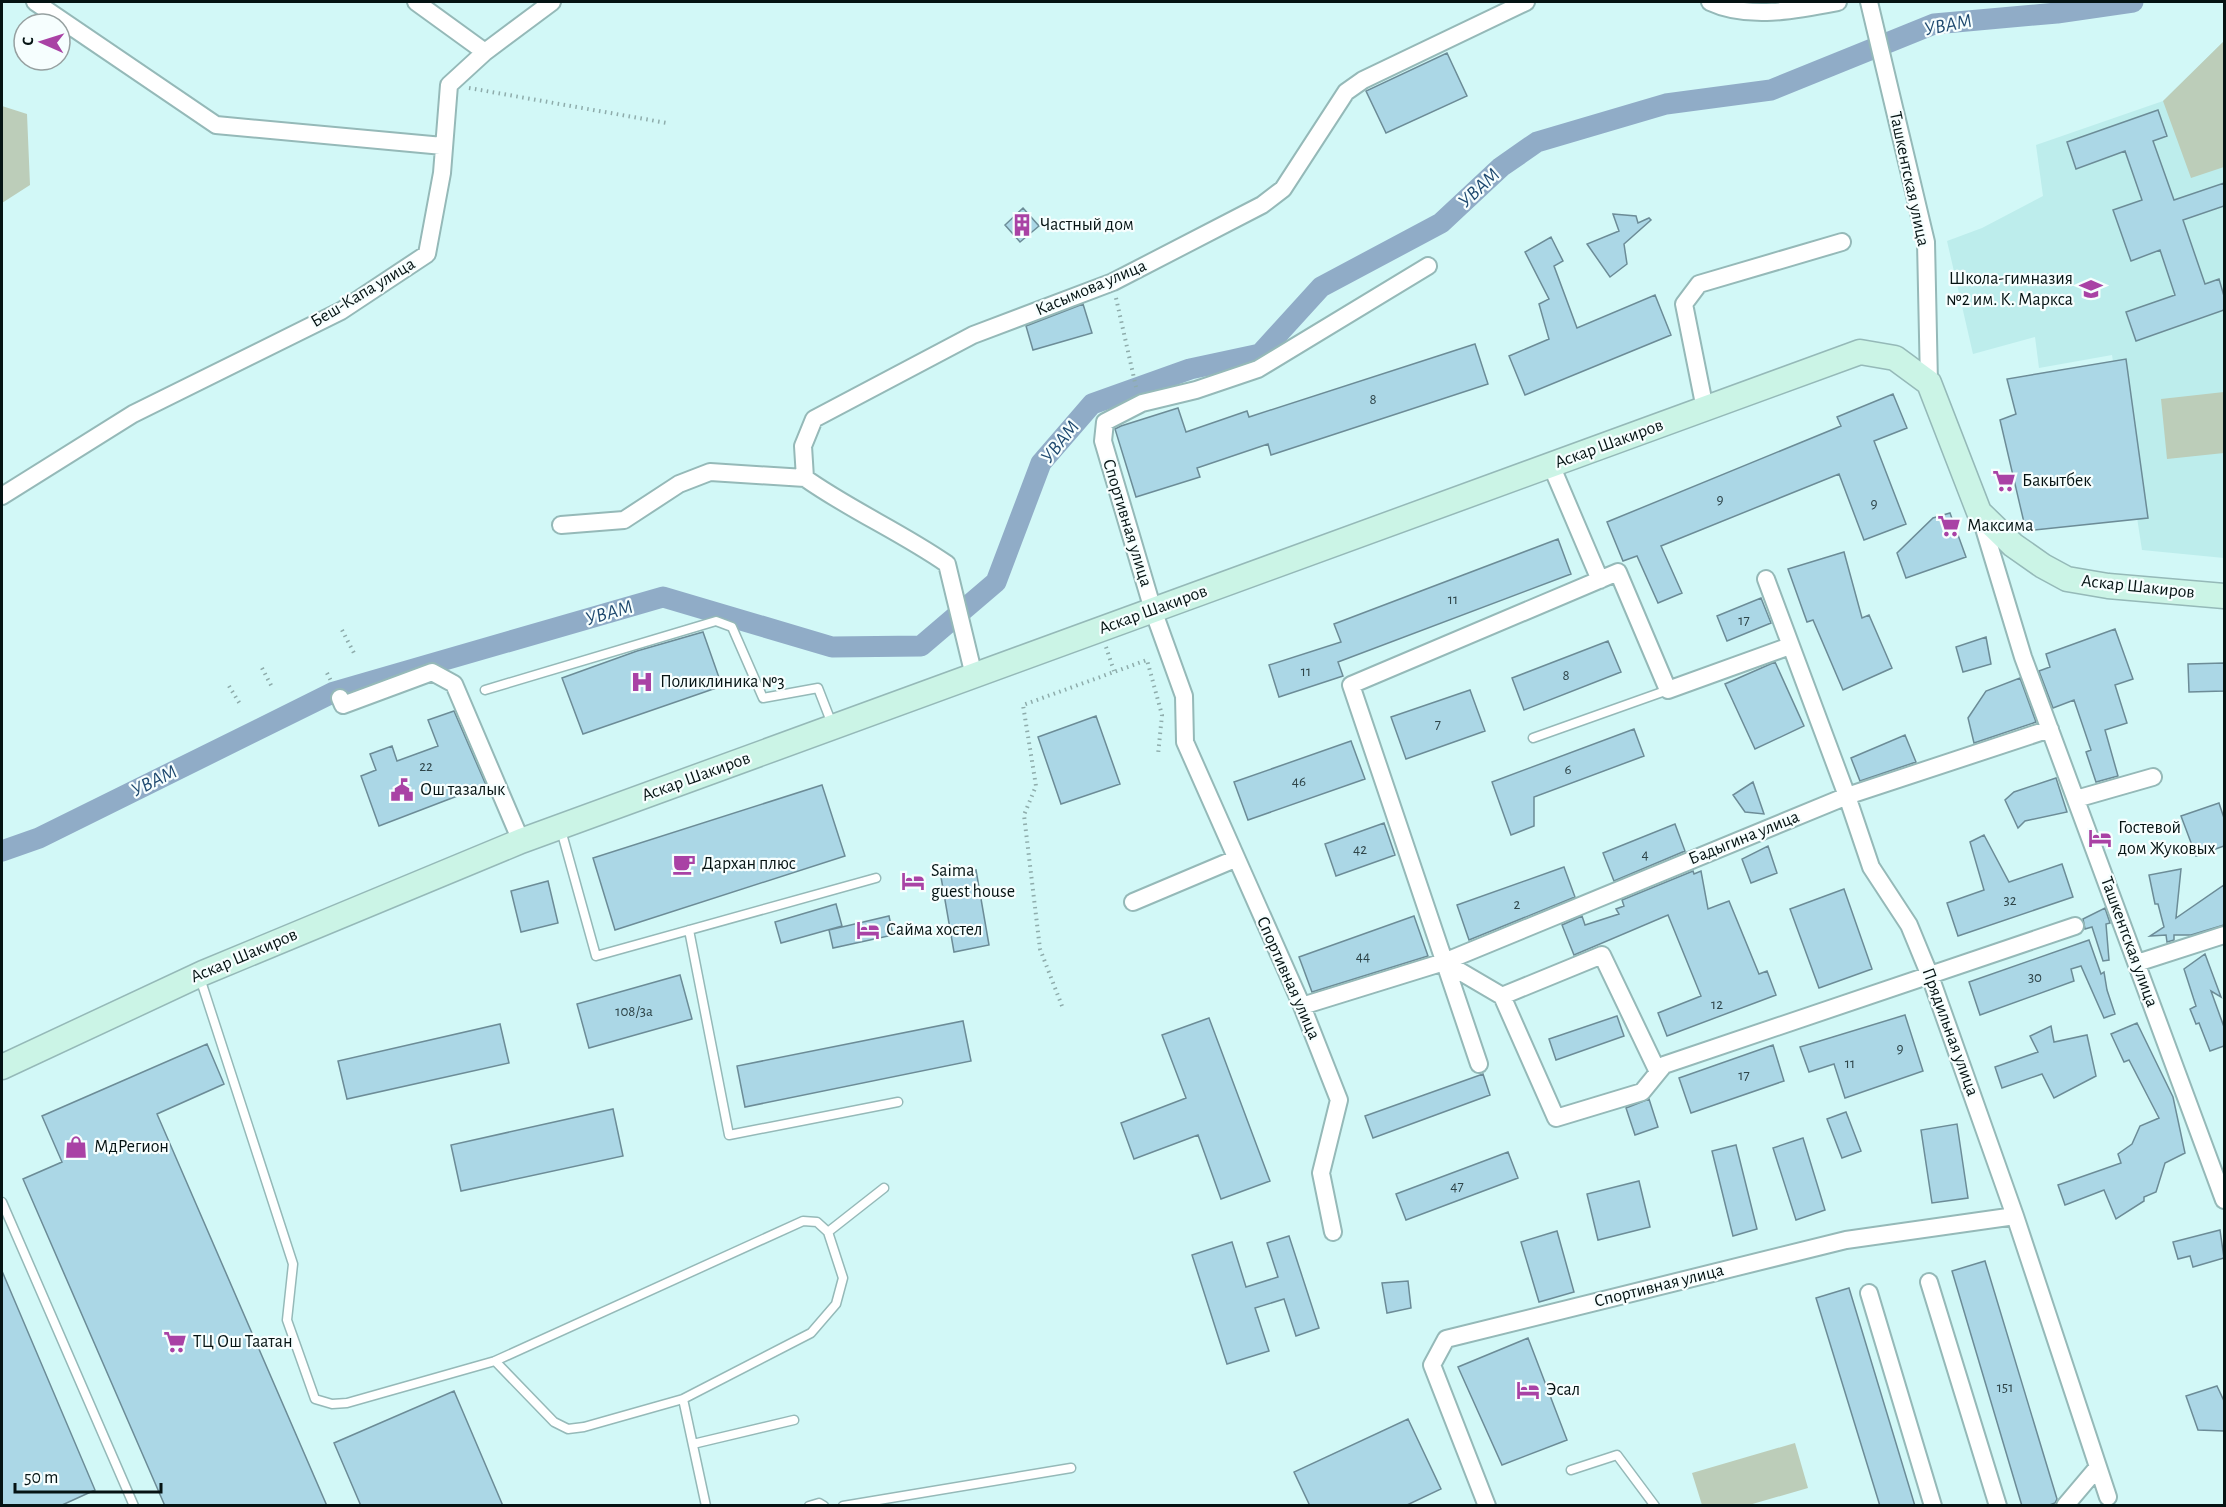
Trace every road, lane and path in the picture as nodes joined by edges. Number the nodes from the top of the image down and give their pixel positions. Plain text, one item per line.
1 (416, 2) edge
2 (552, 2) edge
3 (1526, 2) edge
4 (1710, 2) edge
5 (1838, 2) edge
6 (44, 4) edge
7 (1870, 6) edge
8 (485, 52) junction
9 (449, 85) junction
10 (667, 123) dead end
11 (443, 147) junction
12 (1842, 243) dead end
13 (1428, 267) dead end
14 (1113, 282) junction
15 (1929, 383) junction
16 (1137, 390) dead end
17 (1705, 409) junction
18 (1551, 465) junction
19 (805, 478) junction
20 (2, 496) edge
21 (1979, 512) junction
22 (561, 525) dead end
23 (1600, 579) junction
24 (1766, 579) dead end
25 (2224, 596) edge
26 (1153, 610) junction
27 (342, 630) dead end
28 (1790, 646) junction
29 (355, 655) dead end
30 (262, 668) dead end
31 (974, 676) junction
32 (230, 686) dead end
33 (273, 690) dead end
34 (484, 690) dead end
35 (1668, 690) junction
36 (340, 698) dead end
37 (240, 704) dead end
38 (833, 727) junction
39 (2050, 729) junction
40 (1533, 738) dead end
41 (1158, 755) dead end
42 (2153, 777) dead end
43 (1847, 796) junction
44 (2076, 799) junction
45 (561, 827) junction
46 (521, 841) junction
47 (1235, 859) junction
48 (876, 878) dead end
49 (1132, 902) dead end
50 (2075, 926) dead end
51 (689, 930) junction
52 (2224, 935) edge
53 (1444, 962) junction
54 (2137, 963) junction
55 (198, 975) junction
56 (1930, 976) junction
57 (1502, 996) junction
58 (1062, 1006) dead end
59 (1302, 1006) junction
60 (1479, 1064) dead end
61 (2, 1067) edge
62 (1658, 1072) junction
63 (898, 1102) dead end
64 (884, 1188) dead end
65 (2224, 1200) edge
66 (2, 1202) edge
67 (2015, 1216) junction
68 (828, 1232) junction
69 (1333, 1232) dead end
70 (1929, 1282) dead end
71 (1869, 1293) dead end
72 (495, 1361) junction
73 (683, 1399) junction
74 (794, 1420) dead end
75 (693, 1443) junction
76 (2098, 1467) junction
77 (1071, 1468) dead end
78 (1571, 1470) dead end
79 (2108, 1497) dead end
80 (134, 1506) edge
81 (706, 1506) edge
82 (809, 1506) edge
83 (824, 1506) edge
84 (843, 1506) edge
85 (1487, 1506) edge
86 (1655, 1506) edge
87 (1933, 1506) edge
88 (1998, 1506) edge
89 (2065, 1506) edge

1 - 8 street
2 - 8 street
3 - 14 street, Касымова улица
4 - 5 street
6 - 11 street
7 - 15 street, Ташкентская улица
8 - 9 street
9 - 10 path
9 - 11 street, Беш-Капа улица
11 - 20 street, Беш-Капа улица
12 - 17 street
13 - 26 street, Спортивная улица
14 - 16 path
14 - 19 street, Касымова улица
15 - 17 main road, Аскар Шакиров
15 - 21 main road, Аскар Шакиров
17 - 18 main road, Аскар Шакиров
18 - 23 street
18 - 26 main road, Аскар Шакиров
19 - 22 street
19 - 31 street
21 - 25 main road, Аскар Шакиров
21 - 39 street, Ташкентская улица
23 - 35 street
23 - 53 street
24 - 28 street, Прядильная улица
26 - 31 main road, Аскар Шакиров
26 - 47 street, Спортивная улица
27 - 29 path
28 - 35 street
28 - 43 street, Прядильная улица
30 - 33 path
31 - 38 main road, Аскар Шакиров
32 - 37 path
34 - 38 lane
35 - 40 lane
36 - 46 street
38 - 45 main road, Аскар Шакиров
39 - 43 street, Бадыгина улица
39 - 44 street, Ташкентская улица
41 - 58 path
42 - 44 street
43 - 53 street, Бадыгина улица
43 - 56 street, Прядильная улица
44 - 54 street, Ташкентская улица
45 - 46 main road, Аскар Шакиров
45 - 51 lane
46 - 55 main road, Аскар Шакиров
47 - 49 street
47 - 59 street, Спортивная улица
48 - 51 lane
50 - 56 street
51 - 63 lane
52 - 54 street
53 - 57 street
53 - 59 street, Бадыгина улица
53 - 60 street
54 - 65 street, Ташкентская улица
55 - 61 main road, Аскар Шакиров
55 - 72 lane
56 - 62 street
56 - 67 street, Прядильная улица
57 - 62 street
57 - 62 street
59 - 69 street, Спортивная улица
64 - 68 lane
66 - 80 lane
67 - 76 street, Прядильная улица
67 - 85 street, Спортивная улица
68 - 72 lane
68 - 73 lane
70 - 88 street
71 - 87 street
72 - 73 lane
73 - 75 lane
74 - 75 lane
75 - 81 lane
76 - 79 street, Прядильная улица
76 - 89 street
77 - 84 lane
78 - 86 lane
82 - 83 lane

